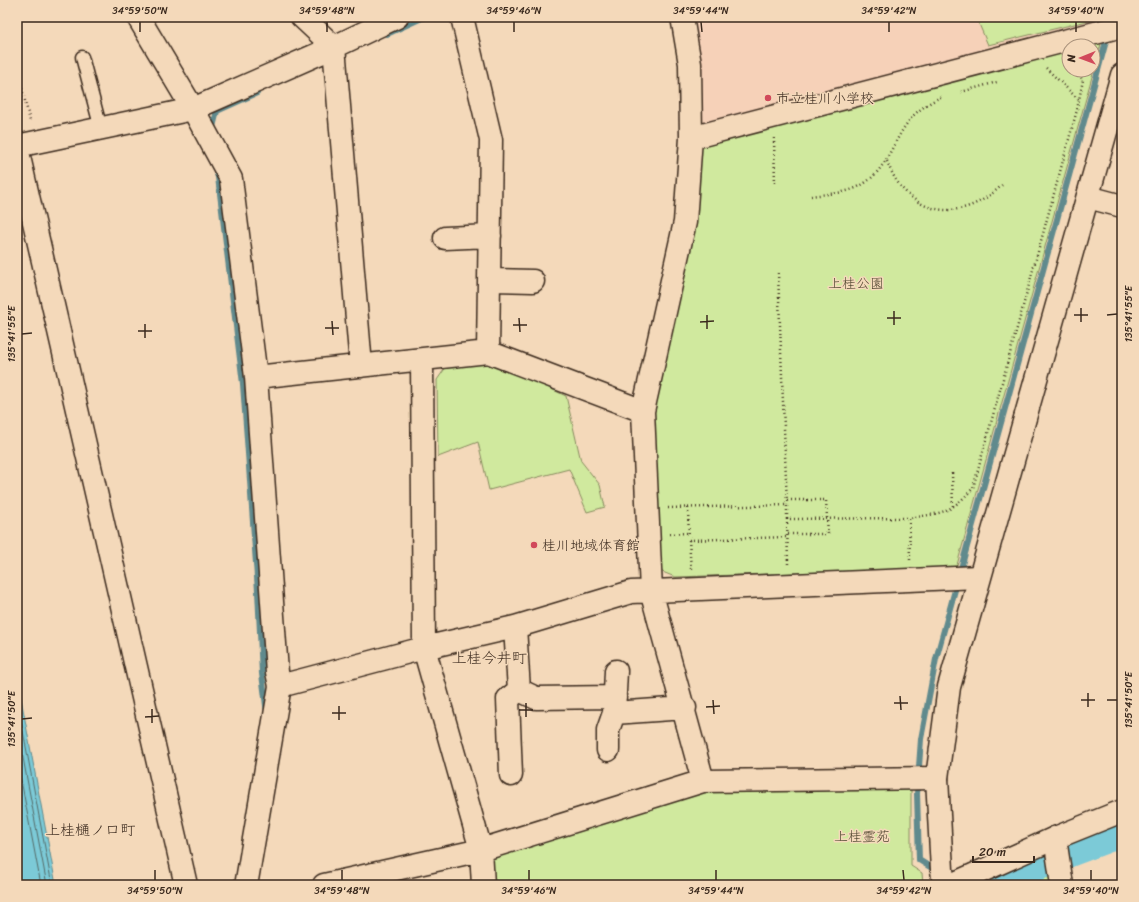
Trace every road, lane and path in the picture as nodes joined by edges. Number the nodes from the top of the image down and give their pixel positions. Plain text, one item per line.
1 (138, 17) edge
2 (302, 17) edge
3 (397, 17) edge
4 (462, 17) edge
5 (682, 17) edge
6 (1113, 29) edge
7 (334, 47) junction
8 (1038, 48) junction
9 (82, 57) dead end
10 (1046, 68) junction
11 (1040, 70) dead end
12 (1122, 75) edge
13 (1081, 78) edge
14 (1001, 81) dead end
15 (959, 92) dead end
16 (945, 95) dead end
17 (1079, 100) junction
18 (193, 109) junction
19 (772, 117) junction
20 (101, 129) junction
21 (691, 138) junction
22 (17, 147) edge
23 (886, 161) junction
24 (775, 185) dead end
25 (1002, 185) dead end
26 (810, 196) dead end
27 (1088, 196) junction
28 (1122, 206) edge
29 (490, 236) junction
30 (445, 238) dead end
31 (778, 273) dead end
32 (490, 280) junction
33 (533, 280) dead end
34 (488, 352) junction
35 (422, 360) junction
36 (361, 366) junction
37 (256, 377) junction
38 (643, 411) junction
39 (952, 473) dead end
40 (787, 500) junction
41 (787, 505) junction
42 (688, 508) junction
43 (953, 508) junction
44 (648, 509) junction
45 (910, 518) junction
46 (787, 519) junction
47 (828, 519) junction
48 (787, 535) junction
49 (690, 540) junction
50 (966, 578) junction
51 (911, 580) junction
52 (788, 585) junction
53 (691, 589) junction
54 (651, 591) junction
55 (515, 627) junction
56 (424, 648) junction
57 (616, 671) dead end
58 (280, 686) junction
59 (518, 690) junction
60 (614, 705) junction
61 (685, 708) junction
62 (608, 750) dead end
63 (511, 775) dead end
64 (925, 779) junction
65 (703, 781) junction
66 (1122, 811) edge
67 (1056, 849) junction
68 (481, 850) junction
69 (186, 885) edge
70 (247, 885) edge
71 (324, 885) edge
72 (483, 885) edge
73 (944, 885) edge
74 (951, 885) edge
75 (1062, 885) edge

1 - 18 street
2 - 7 street
3 - 7 street
4 - 29 street
5 - 21 street
6 - 8 street
7 - 18 street
7 - 36 street
8 - 10 path
8 - 19 street
9 - 20 lane
10 - 11 path
10 - 17 path
12 - 27 street
13 - 17 path
14 - 15 path
16 - 23 path
17 - 43 path
18 - 20 street
18 - 37 street
19 - 21 street
19 - 24 path
20 - 22 street
21 - 38 street
22 - 69 street
23 - 25 path
23 - 26 path
27 - 28 street
27 - 50 street
29 - 30 street
29 - 32 street
31 - 40 path
32 - 33 street
32 - 34 street
34 - 35 street
34 - 38 street
35 - 36 street
35 - 56 street
36 - 37 street
37 - 58 street
38 - 44 street
39 - 43 path
40 - 41 path
40 - 47 path
41 - 42 path
41 - 46 path
42 - 44 path
42 - 49 path
43 - 45 path
44 - 54 street
45 - 47 path
45 - 51 path
46 - 47 path
46 - 48 path
47 - 48 path
48 - 49 path
48 - 52 path
49 - 53 path
50 - 51 street
50 - 64 street
51 - 52 street
52 - 53 street
53 - 54 street
54 - 55 street
54 - 61 street
55 - 56 street
55 - 59 street
56 - 58 street
56 - 68 street
57 - 60 street
58 - 70 street
59 - 60 street
59 - 63 street
60 - 61 street
60 - 62 street
61 - 65 street
64 - 65 street
64 - 73 street
65 - 68 street
66 - 67 street
67 - 74 street
67 - 75 street
68 - 71 street
68 - 72 street

